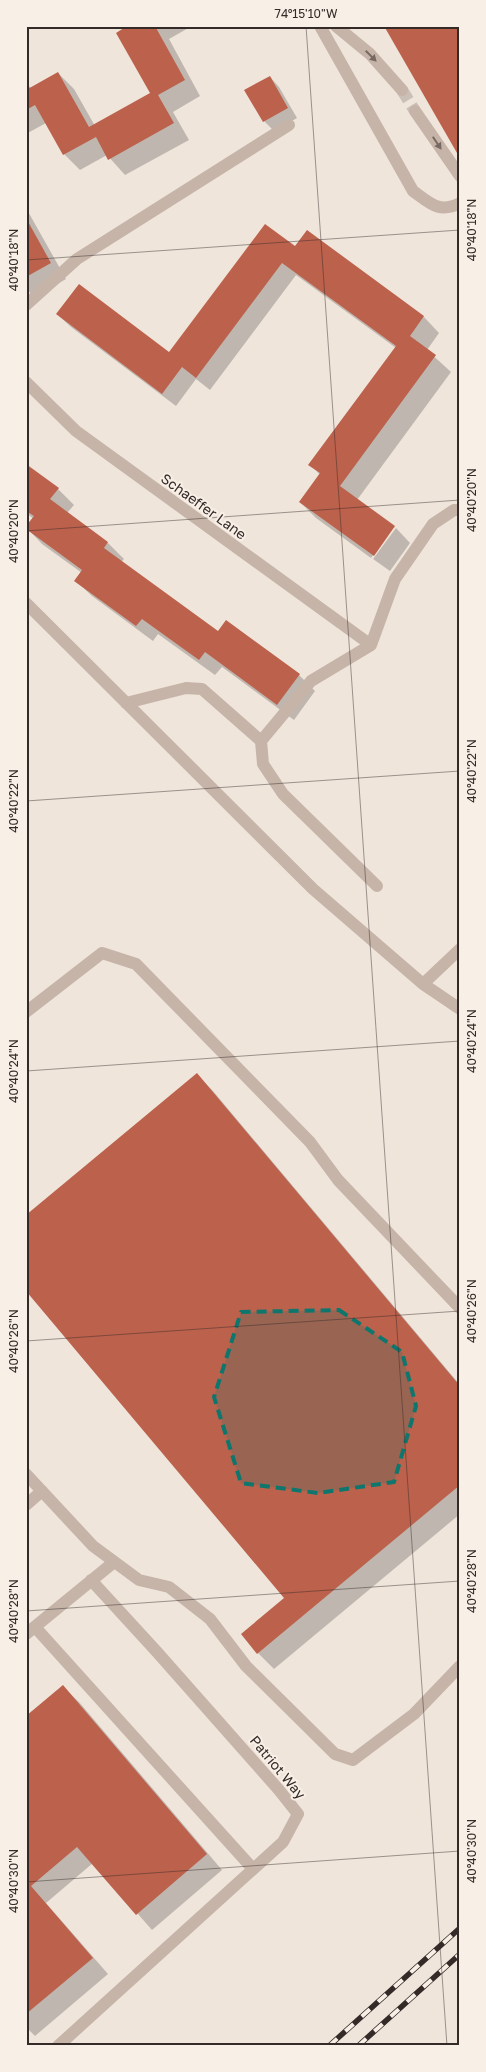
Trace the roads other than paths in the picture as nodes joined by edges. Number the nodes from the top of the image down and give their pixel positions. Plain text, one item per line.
1 (320, 26) edge
2 (336, 26) edge
3 (402, 90) tunnel mouth
4 (415, 111) tunnel mouth
5 (289, 125) dead end
6 (460, 176) edge
7 (460, 203) edge
8 (26, 305) edge
9 (26, 382) edge
10 (460, 510) edge
11 (26, 603) edge
12 (371, 645) junction
13 (126, 702) junction
14 (261, 741) junction
15 (377, 886) dead end
16 (460, 949) edge
17 (423, 984) junction
18 (460, 1010) edge
19 (26, 1012) edge
20 (460, 1308) edge
21 (26, 1474) edge
22 (42, 1491) junction
23 (26, 1505) edge
24 (114, 1562) junction
25 (91, 1580) junction
26 (31, 1631) edge
27 (460, 1666) edge
28 (253, 1869) junction
29 (58, 2046) edge

1 - 7 lane
2 -> 3 lane
4 -> 6 lane
5 - 8 lane
9 - 12 lane, Schaeffer Lane
10 - 12 lane
11 - 13 lane
12 - 14 lane
13 - 14 lane
13 - 17 lane
14 - 15 lane
16 - 17 lane
17 - 18 lane
19 - 20 lane
21 - 22 lane
22 - 23 lane
22 - 24 lane
24 - 25 lane
24 - 27 lane
25 - 26 lane
25 - 28 lane, Patriot Way
26 - 28 lane
28 - 29 lane, Patriot Way

